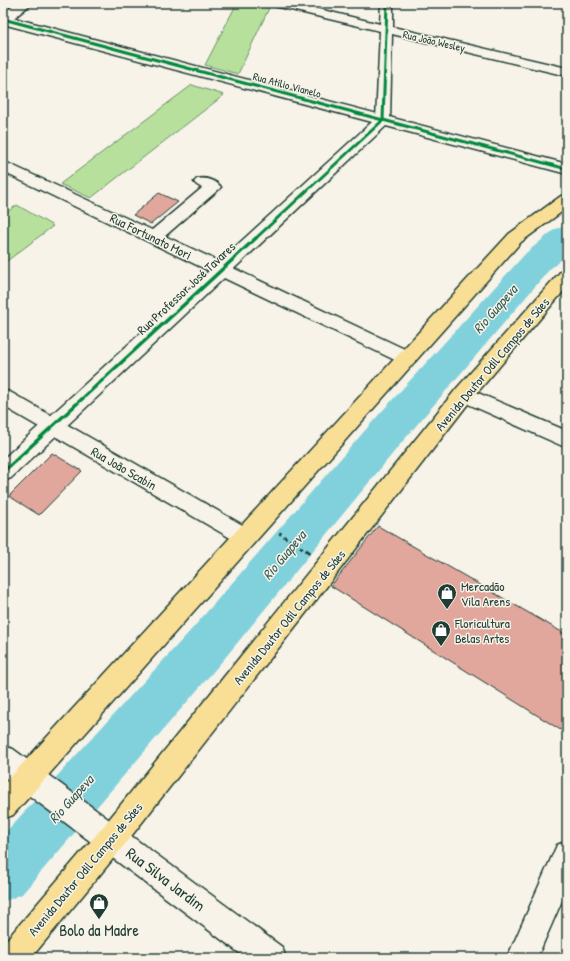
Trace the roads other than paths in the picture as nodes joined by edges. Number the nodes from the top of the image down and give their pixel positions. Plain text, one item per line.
1 (25, 3) edge
2 (278, 3) edge
3 (387, 3) edge
4 (4, 19) edge
5 (385, 30) junction
6 (567, 72) edge
7 (383, 120) junction
8 (3, 166) edge
9 (567, 169) edge
10 (202, 182) dead end
11 (567, 200) edge
12 (154, 237) junction
13 (221, 270) junction
14 (567, 275) edge
15 (407, 358) junction
16 (464, 394) junction
17 (3, 397) edge
18 (53, 427) junction
19 (567, 440) edge
20 (3, 472) edge
21 (246, 537) junction
22 (3, 759) edge
23 (38, 785) junction
24 (3, 805) edge
25 (112, 838) junction
26 (567, 855) edge
27 (11, 958) edge
28 (271, 958) edge
29 (522, 958) edge

1 - 4 street
2 - 5 street, Rua João Wesley
3 - 5 street
4 - 7 street, Rua Atílio Vianelo
5 - 6 street, Rua João Wesley
5 - 7 street
7 - 9 street, Rua Atílio Vianelo
7 - 13 street, Rua Professor José Tavares
8 - 12 street, Rua Fortunato Mori
10 - 12 street
11 - 15 main road
12 - 13 street, Rua Fortunato Mori
13 - 15 street, Rua Fortunato Mori
13 - 18 street, Rua Professor José Tavares
14 - 16 main road, Avenida Doutor Odil Campos de Sáes
15 - 21 main road
16 - 19 street
16 - 25 main road, Avenida Doutor Odil Campos de Sáes
17 - 18 street, Rua João Scabin
18 - 20 street, Rua Professor José Tavares
18 - 21 street, Rua João Scabin
21 - 23 main road
22 - 23 street, Rua Silva Jardim
23 - 24 main road
23 - 25 street, Rua Silva Jardim
25 - 27 main road, Avenida Doutor Odil Campos de Sáes
25 - 28 street, Rua Silva Jardim
26 - 29 street

